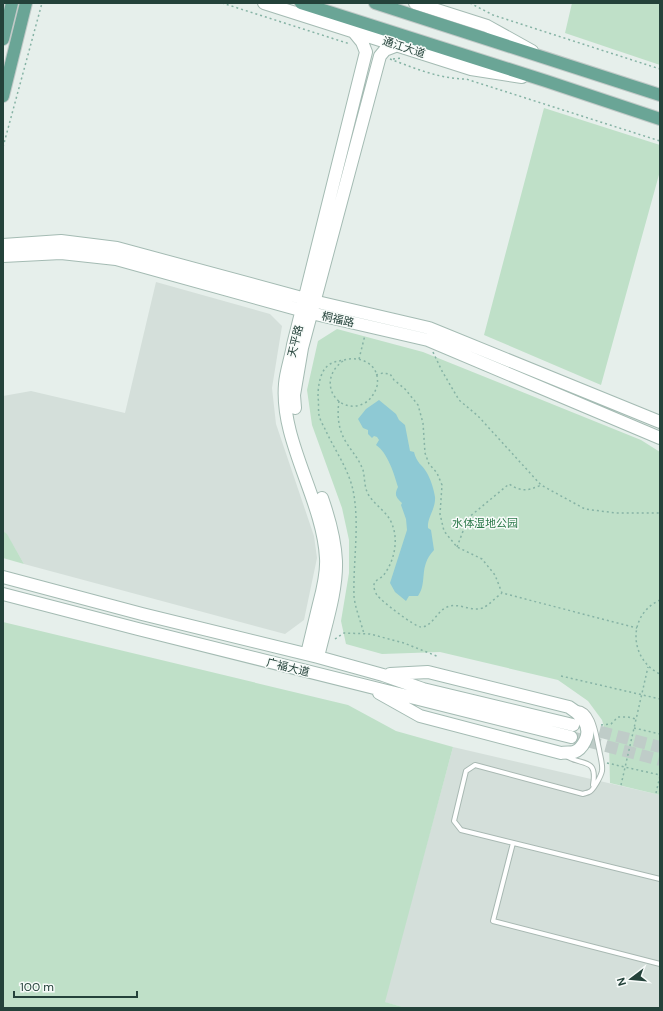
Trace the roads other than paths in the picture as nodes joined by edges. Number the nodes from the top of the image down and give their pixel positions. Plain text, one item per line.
1 (12, 3) edge
2 (26, 3) edge
3 (264, 3) edge
4 (301, 3) edge
5 (375, 3) edge
6 (415, 3) edge
7 (353, 31) junction
8 (3, 39) edge
9 (398, 45) junction
10 (548, 60) junction
11 (546, 81) junction
12 (633, 87) junction
13 (660, 92) edge
14 (660, 95) edge
15 (3, 96) edge
16 (660, 119) edge
17 (3, 245) edge
18 (3, 256) edge
19 (308, 306) junction
20 (660, 422) edge
21 (660, 438) edge
22 (6, 578) edge
23 (4, 594) edge
24 (313, 656) junction
25 (383, 675) junction
26 (367, 687) junction
27 (569, 708) junction
28 (573, 725) tunnel mouth
29 (571, 737) tunnel mouth
30 (561, 752) junction
31 (593, 790) junction
32 (514, 843) junction
33 (660, 879) edge
34 (660, 964) edge

1 - 8 main road
2 - 15 main road
3 - 7 street, 通江大道
4 - 11 main road, 通江大道
5 - 10 main road
6 - 10 street
7 - 9 street, 通江大道
7 - 19 street, 天平路
9 - 11 street, 通江大道
9 - 19 street, 天平路
10 - 12 main road
11 - 16 main road, 通江大道
12 - 13 street
12 - 14 main road
17 - 19 street, 桐福路
18 - 19 street, 桐福路
19 - 20 street, 桐福路
19 - 21 street, 桐福路
19 - 24 street, 天平路
22 - 24 street, 广福大道
23 - 26 street, 广福大道
24 - 25 street, 广福大道
25 - 27 street
25 - 28 street, 广福大道
26 - 29 street, 广福大道
26 - 30 street
27 - 30 street
27 - 31 lane
30 - 31 lane
31 - 32 lane
32 - 33 lane
32 - 34 lane

